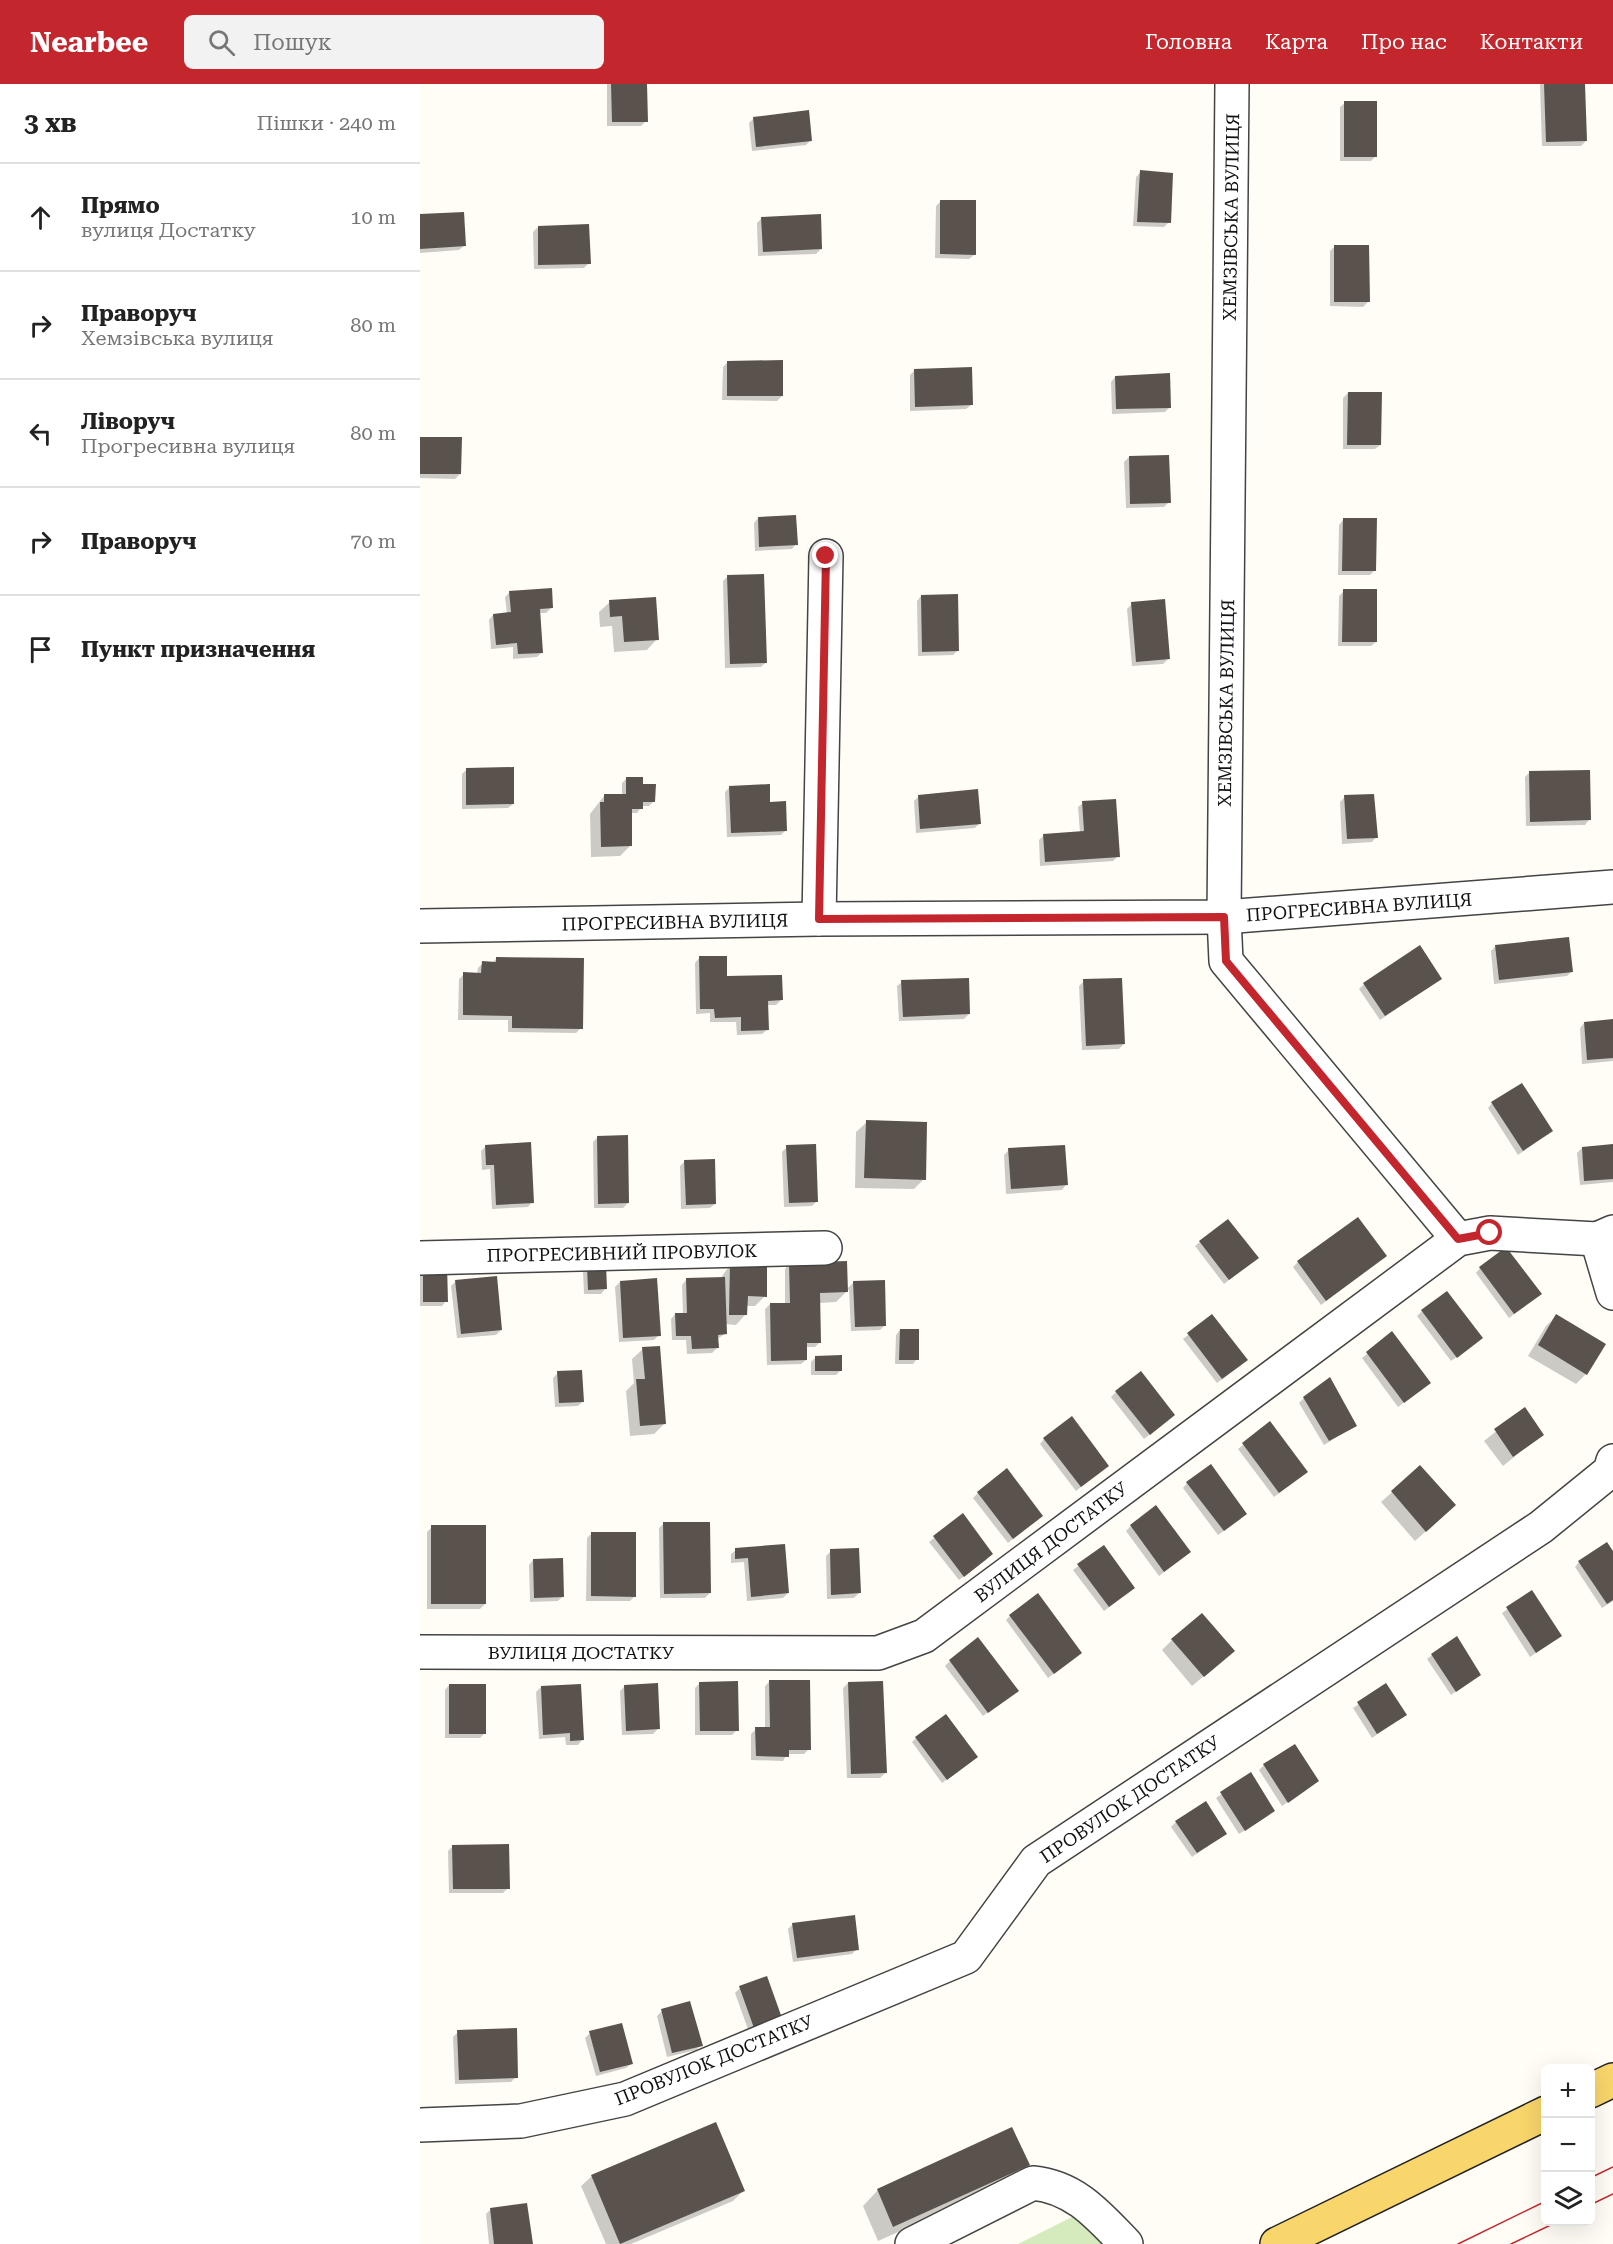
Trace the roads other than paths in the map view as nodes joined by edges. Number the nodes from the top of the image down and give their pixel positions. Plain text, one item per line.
1 (1232, 84) edge
2 (826, 556) dead end
3 (1613, 887) edge
4 (1224, 917) junction
5 (819, 919) junction
6 (420, 926) edge
7 (1605, 1235) edge
8 (1458, 1239) junction
9 (825, 1248) dead end
10 (420, 1258) edge
11 (1613, 1293) edge
12 (1613, 1461) edge
13 (420, 1652) edge
14 (1613, 2080) edge
15 (1595, 2089) edge
16 (1541, 2115) edge
17 (420, 2125) edge
18 (912, 2244) edge
19 (1126, 2244) edge
20 (1277, 2244) edge

1 - 4 street, ХЕМЗІВСЬКА ВУЛИЦЯ
2 - 5 street
3 - 4 street, ПРОГРЕСИВНА ВУЛИЦЯ
4 - 5 street, ПРОГРЕСИВНА ВУЛИЦЯ
4 - 8 street, ХЕМЗІВСЬКА ВУЛИЦЯ
5 - 6 street, ПРОГРЕСИВНА ВУЛИЦЯ
7 - 8 street, ВУЛИЦЯ ДОСТАТКУ
7 - 11 street
8 - 13 street, ВУЛИЦЯ ДОСТАТКУ
9 - 10 street, ПРОГРЕСИВНИЙ ПРОВУЛОК
12 - 17 street, ПРОВУЛОК ДОСТАТКУ
14 - 15 main road
16 - 20 main road
18 - 19 street

